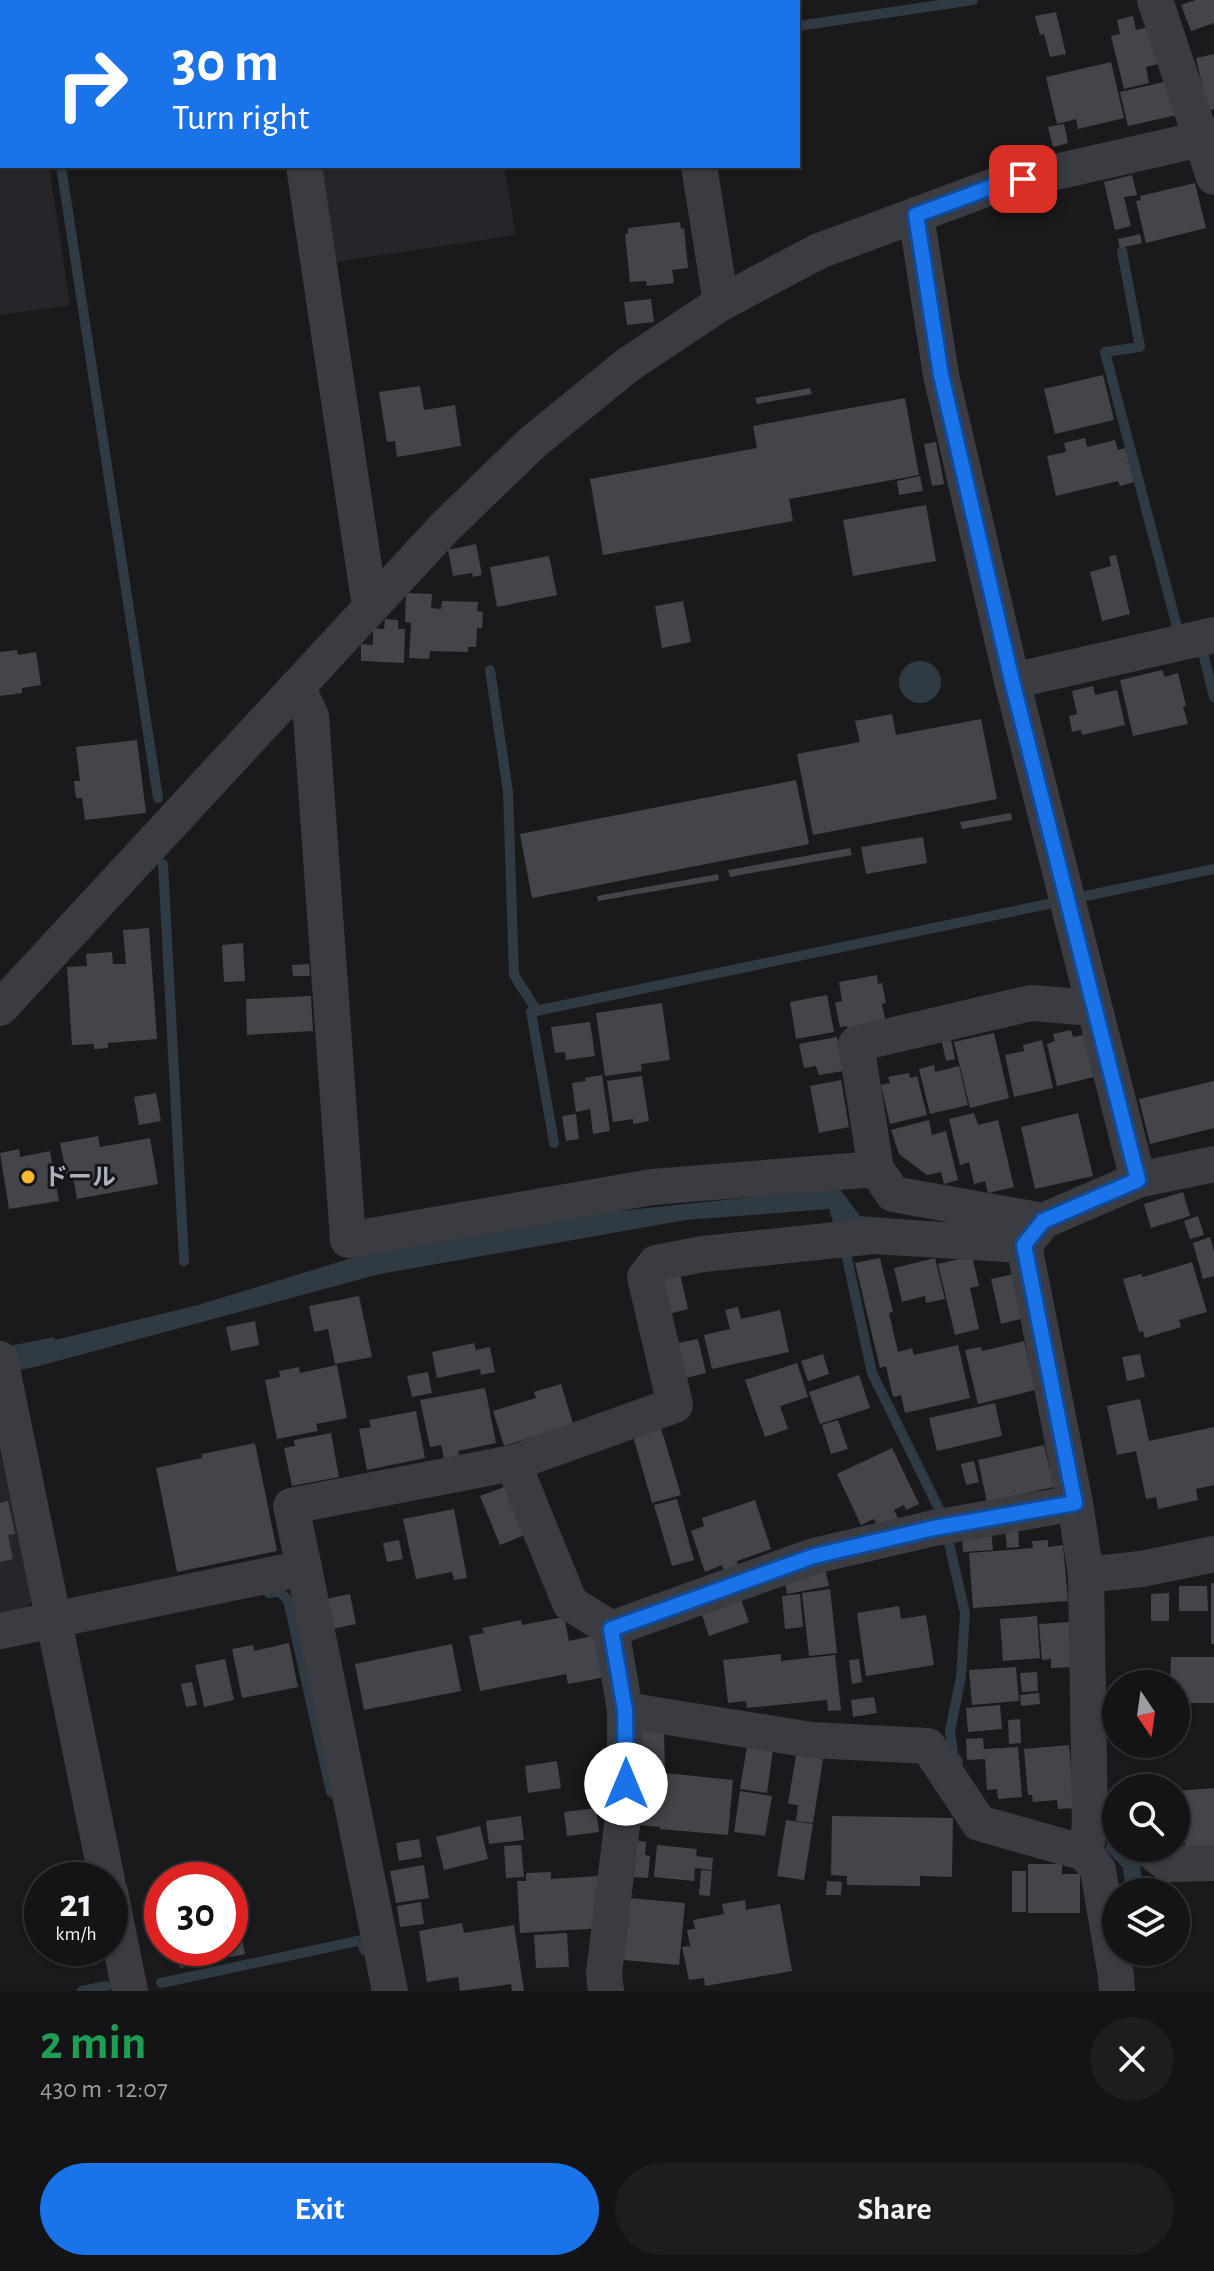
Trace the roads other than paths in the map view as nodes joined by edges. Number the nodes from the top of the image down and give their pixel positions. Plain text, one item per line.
1 (1155, 0) edge
2 (1207, 138) edge
3 (304, 168) edge
4 (699, 168) edge
5 (1214, 177) edge
6 (916, 215) junction
7 (721, 303) junction
8 (370, 607) junction
9 (1214, 635) edge
10 (1012, 681) junction
11 (297, 687) junction
12 (0, 1008) edge
13 (1094, 1008) junction
14 (1214, 1164) edge
15 (876, 1169) junction
16 (1138, 1180) junction
17 (1034, 1233) junction
18 (2, 1368) edge
19 (513, 1463) junction
20 (1075, 1503) junction
21 (1214, 1554) edge
22 (304, 1568) junction
23 (1086, 1575) junction
24 (54, 1619) junction
25 (611, 1629) junction
26 (0, 1631) edge
27 (625, 1710) junction
28 (1093, 1831) edge
29 (103, 1862) edge
30 (1165, 1862) edge
31 (1214, 1863) edge
32 (125, 1966) edge
33 (130, 1991) edge
34 (390, 1991) edge
35 (606, 1991) edge
36 (1117, 1991) edge

1 - 2 street
2 - 5 street
2 - 6 street
3 - 8 street
4 - 7 street
6 - 7 street
6 - 10 street
7 - 8 street
8 - 11 street
9 - 10 street
10 - 13 street
11 - 12 street
11 - 15 street
13 - 15 street
13 - 16 street
14 - 16 street
15 - 17 street
16 - 17 street
17 - 19 street
17 - 20 street
18 - 24 street
19 - 22 street
19 - 25 street
20 - 23 street
20 - 25 street
21 - 23 street
22 - 24 street
22 - 34 street
23 - 28 street
24 - 26 street
24 - 29 street
25 - 27 street
27 - 28 street
27 - 35 street
28 - 36 street
30 - 31 street
32 - 33 street

